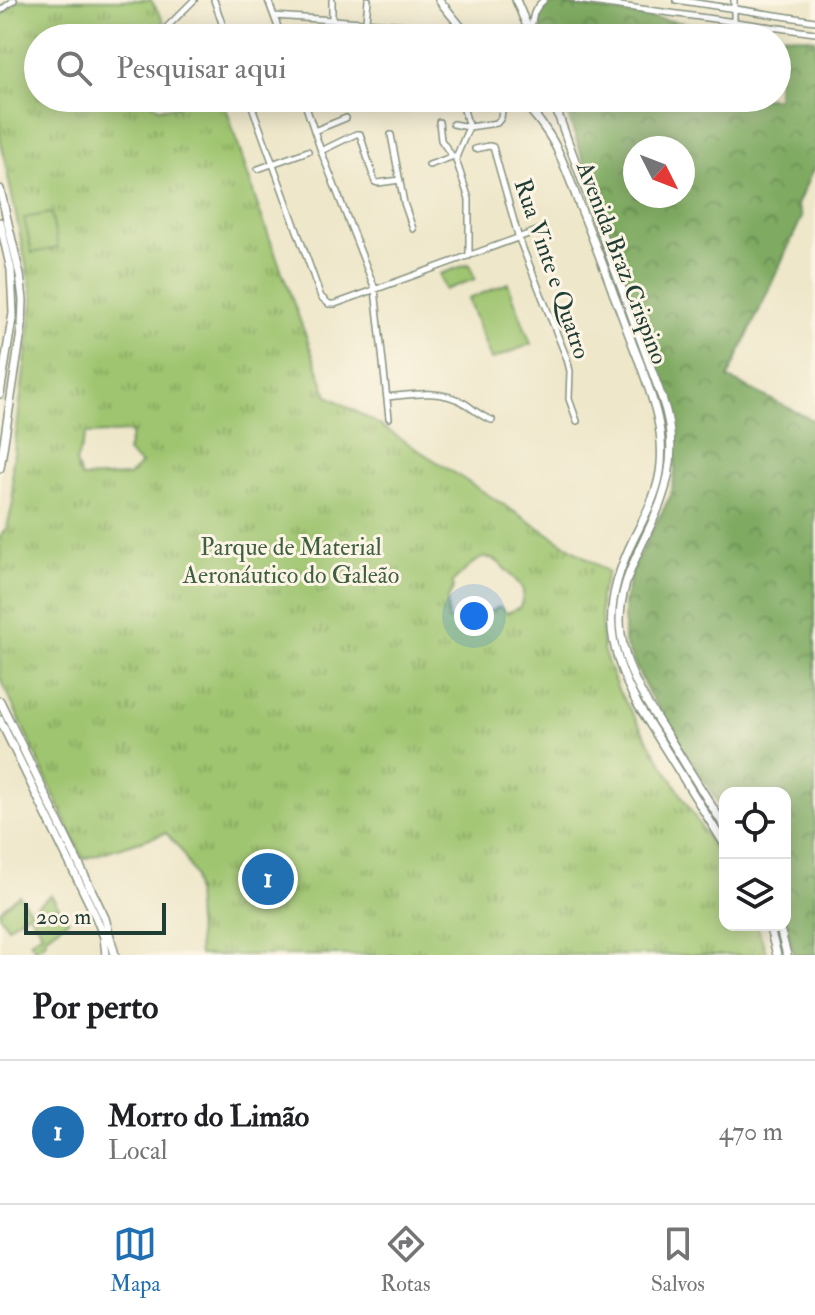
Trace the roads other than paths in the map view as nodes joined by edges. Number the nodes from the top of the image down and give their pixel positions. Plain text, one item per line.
1 (14, 0) edge
2 (194, 0) edge
3 (214, 0) edge
4 (268, 0) edge
5 (332, 0) edge
6 (368, 0) edge
7 (439, 0) edge
8 (516, 0) edge
9 (544, 0) edge
10 (577, 0) edge
11 (676, 0) edge
12 (734, 0) edge
13 (691, 1) edge
14 (615, 2) edge
15 (720, 6) junction
16 (734, 8) junction
17 (0, 11) edge
18 (779, 15) junction
19 (274, 16) junction
20 (291, 17) junction
21 (332, 18) junction
22 (719, 19) junction
23 (366, 21) junction
24 (734, 21) junction
25 (815, 21) edge
26 (170, 24) edge
27 (222, 24) edge
28 (277, 24) edge
29 (282, 24) edge
30 (397, 24) edge
31 (459, 24) edge
32 (526, 24) edge
33 (532, 24) edge
34 (755, 24) edge
35 (774, 24) edge
36 (791, 29) edge
37 (815, 33) edge
38 (254, 112) edge
39 (308, 112) edge
40 (465, 112) edge
41 (502, 112) edge
42 (531, 112) edge
43 (557, 112) edge
44 (346, 118) dead end
45 (439, 122) dead end
46 (453, 124) dead end
47 (469, 127) junction
48 (314, 131) junction
49 (391, 135) dead end
50 (475, 149) dead end
51 (308, 151) dead end
52 (321, 151) junction
53 (454, 156) junction
54 (274, 164) junction
55 (429, 165) dead end
56 (258, 169) dead end
57 (400, 180) junction
58 (0, 189) edge
59 (0, 222) edge
60 (545, 228) dead end
61 (413, 229) dead end
62 (519, 239) junction
63 (469, 256) junction
64 (375, 289) junction
65 (0, 394) edge
66 (387, 397) junction
67 (389, 418) dead end
68 (492, 420) dead end
69 (577, 421) dead end
70 (0, 468) edge
71 (0, 701) edge
72 (0, 720) edge
73 (719, 817) edge
74 (719, 835) edge
75 (771, 931) edge
76 (781, 931) edge
77 (106, 955) edge
78 (115, 955) edge
79 (777, 955) edge
80 (787, 955) edge

1 - 17 street
2 - 26 street
3 - 27 street
4 - 19 street
5 - 21 street
6 - 23 street
7 - 31 main road
8 - 32 main road
9 - 33 street
10 - 14 street
11 - 13 street
12 - 16 street
13 - 15 street
14 - 22 street
15 - 16 street
15 - 22 street
16 - 18 street
16 - 24 street
18 - 25 street
18 - 35 street
19 - 20 street
19 - 28 street
20 - 21 street
20 - 29 street
21 - 23 street
22 - 24 street
23 - 30 street
24 - 34 street
36 - 37 street
38 - 54 street
39 - 48 street
40 - 47 street
41 - 47 street
42 - 74 main road, Avenida Braz Crispino
43 - 73 main road, Avenida Braz Crispino
44 - 48 street
45 - 53 street
46 - 47 street
47 - 53 street
48 - 52 street
49 - 57 street
50 - 62 street, Rua Vinte e Quatro
51 - 54 street
52 - 57 street
52 - 64 street
53 - 55 street
53 - 63 street
54 - 56 street
54 - 64 street
57 - 61 street
58 - 70 main road
59 - 65 main road
60 - 62 street
62 - 63 street
62 - 69 street, Rua Vinte e Quatro
63 - 64 street
64 - 66 street
66 - 67 street
66 - 68 street
71 - 78 main road
72 - 77 main road
75 - 79 main road
76 - 80 main road

